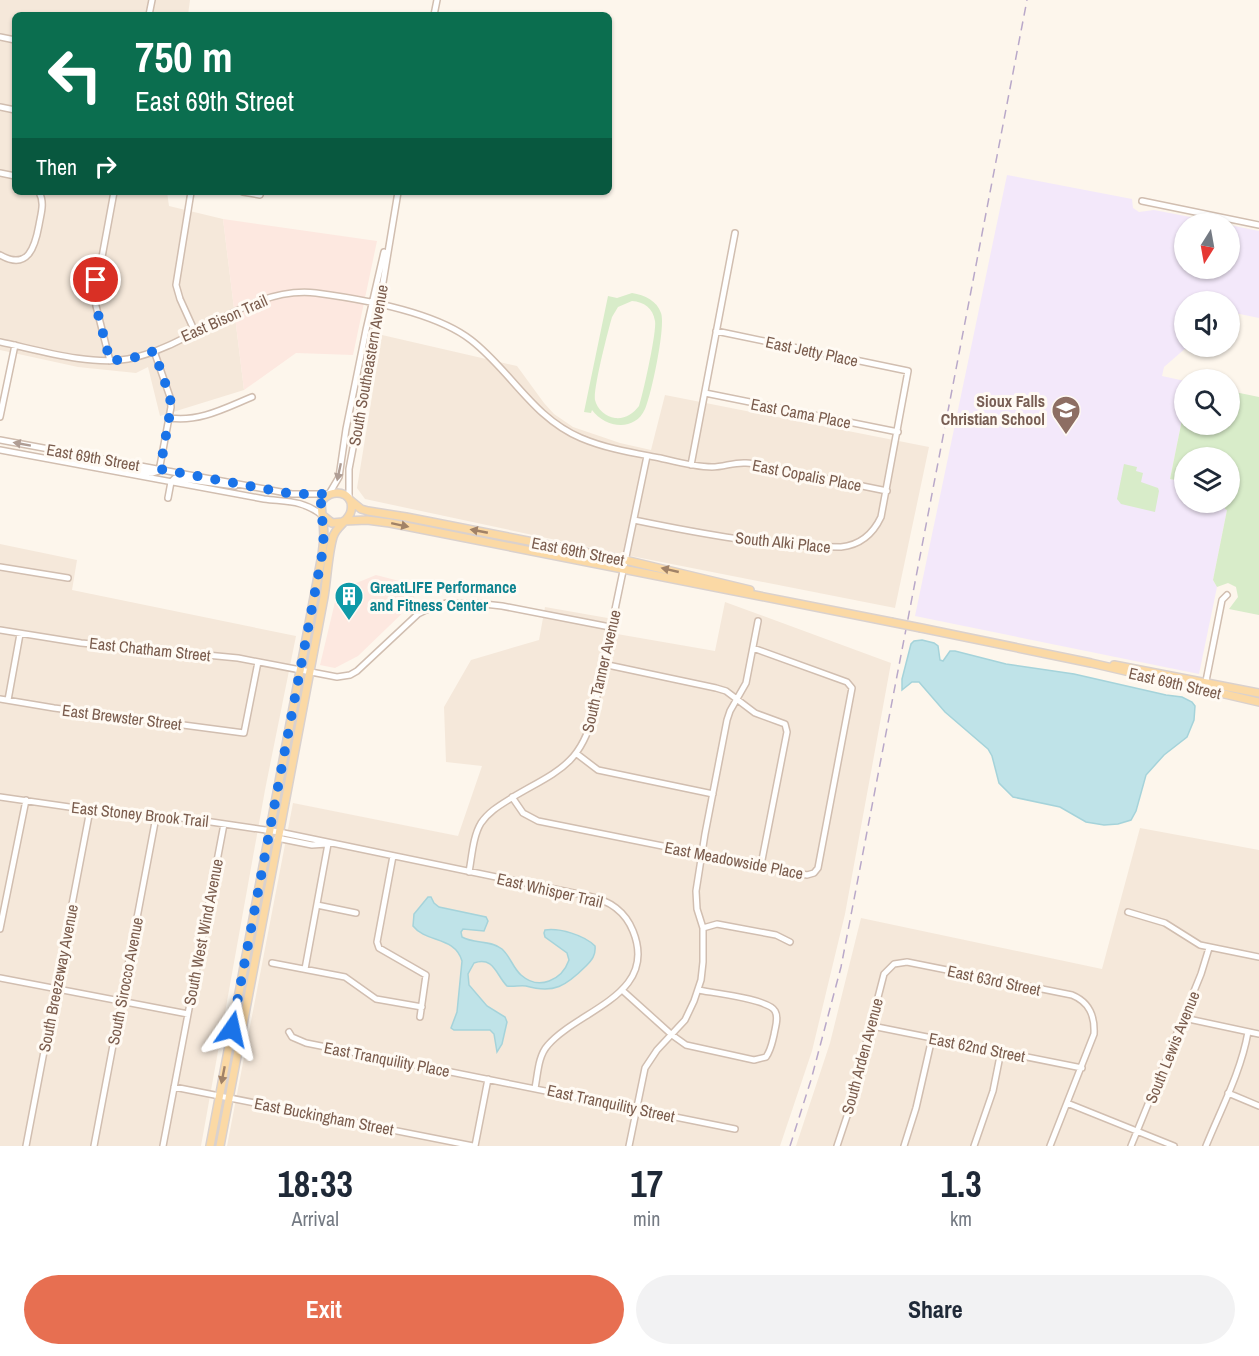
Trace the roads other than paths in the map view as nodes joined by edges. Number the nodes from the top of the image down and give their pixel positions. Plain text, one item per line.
1 (40, 195) edge
2 (113, 195) edge
3 (191, 195) edge
4 (397, 195) edge
5 (1142, 201) dead end
6 (1259, 225) edge
7 (390, 231) junction
8 (735, 233) dead end
9 (0, 255) edge
10 (371, 304) junction
11 (380, 305) junction
12 (716, 331) junction
13 (195, 332) junction
14 (0, 342) edge
15 (15, 345) junction
16 (154, 351) junction
17 (110, 361) junction
18 (908, 371) joint
19 (705, 393) junction
20 (252, 397) dead end
21 (0, 417) edge
22 (170, 418) junction
23 (898, 432) junction
24 (0, 440) edge
25 (0, 450) edge
26 (647, 456) junction
27 (691, 465) junction
28 (94, 467) junction
29 (160, 469) junction
30 (171, 482) junction
31 (246, 485) junction
32 (887, 491) junction
33 (329, 494) junction
34 (168, 498) dead end
35 (349, 499) junction
36 (322, 516) junction
37 (634, 520) junction
38 (344, 522) junction
39 (625, 560) junction
40 (0, 567) edge
41 (623, 570) junction
42 (68, 578) dead end
43 (1227, 595) dead end
44 (808, 605) junction
45 (758, 621) dead end
46 (610, 627) junction
47 (0, 630) edge
48 (20, 634) junction
49 (753, 648) junction
50 (258, 662) junction
51 (603, 664) junction
52 (300, 670) junction
53 (309, 672) junction
54 (1205, 686) junction
55 (1259, 693) edge
56 (0, 699) edge
57 (736, 699) junction
58 (8, 700) junction
59 (1259, 702) edge
60 (577, 754) junction
61 (713, 794) junction
62 (0, 797) edge
63 (512, 797) junction
64 (26, 800) junction
65 (90, 810) junction
66 (156, 817) junction
67 (224, 824) junction
68 (269, 832) junction
69 (279, 835) junction
70 (328, 844) junction
71 (703, 854) junction
72 (393, 856) junction
73 (761, 865) junction
74 (469, 872) junction
75 (317, 905) junction
76 (1128, 912) dead end
77 (356, 913) dead end
78 (703, 928) junction
79 (0, 929) edge
80 (790, 942) dead end
81 (1209, 948) junction
82 (1259, 957) edge
83 (272, 963) dead end
84 (890, 968) joint
85 (305, 969) junction
86 (0, 978) edge
87 (56, 988) junction
88 (622, 990) junction
89 (698, 990) junction
90 (122, 1001) junction
91 (422, 1007) junction
92 (188, 1014) junction
93 (420, 1017) dead end
94 (1184, 1018) junction
95 (872, 1026) junction
96 (289, 1032) dead end
97 (1248, 1032) junction
98 (1259, 1034) edge
99 (672, 1035) junction
100 (932, 1038) junction
101 (1001, 1051) junction
102 (1082, 1068) junction
103 (488, 1079) junction
104 (174, 1087) junction
105 (535, 1088) junction
106 (1228, 1093) junction
107 (219, 1095) junction
108 (229, 1097) junction
109 (1067, 1103) junction
110 (1259, 1106) edge
111 (637, 1108) junction
112 (735, 1129) dead end
113 (1137, 1131) junction
114 (26, 1146) edge
115 (94, 1146) edge
116 (163, 1146) edge
117 (210, 1146) edge
118 (220, 1146) edge
119 (474, 1146) edge
120 (629, 1146) edge
121 (837, 1146) edge
122 (904, 1146) edge
123 (974, 1146) edge
124 (1050, 1146) edge
125 (1131, 1146) edge
126 (1174, 1146) edge
127 (1206, 1146) edge

1 - 9 street
2 - 17 street
3 - 13 street
4 - 7 street, South Southeastern Avenue
5 - 6 street
7 - 10 street, South Southeastern Avenue
7 - 11 street, South Southeastern Avenue
8 - 12 street
10 - 11 street, East Bison Trail
10 - 13 street, East Bison Trail
10 -> 33 street, South Southeastern Avenue
11 - 26 street, East Bison Trail
11 - 35 street, South Southeastern Avenue
12 - 18 street, East Jetty Place
12 - 19 street
13 - 16 street, East Bison Trail
14 - 15 street, East Bison Trail
15 - 17 street, East Bison Trail
15 - 21 street
16 - 17 street, East Bison Trail
16 - 22 street
18 - 23 street, South Alki Place
19 - 23 street, East Cama Place
19 - 27 street
20 - 22 street
22 - 29 street
23 - 32 street, South Alki Place
29 -> 24 street, East 69th Street
25 - 28 street
26 - 27 street, East Bison Trail
26 - 37 street, South Tanner Avenue
27 - 32 street, East Copalis Place
28 - 29 street
28 - 30 street
29 - 31 street, East 69th Street
30 - 31 street
30 - 34 street
30 - 36 street
31 - 33 street, East 69th Street
32 - 37 street, South Alki Place
33 - 35 main road
33 - 36 main road
35 - 38 main road
39 -> 35 main road, East 69th Street
36 - 38 main road
36 - 52 main road
37 - 39 street, South Tanner Avenue
38 -> 41 main road, East 69th Street
38 - 53 main road
39 - 41 street, South Tanner Avenue
44 -> 39 main road, East 69th Street
40 - 42 street
41 - 44 main road, East 69th Street
41 - 46 street, South Tanner Avenue
43 - 54 street
44 - 54 main road, East 69th Street, bridge
45 - 49 street
46 - 51 street, South Tanner Avenue
46 - 53 street, East Chatham Street
47 - 48 street, East Chatham Street
48 - 50 street, East Chatham Street
48 - 58 street
49 - 57 street
49 - 73 street, East Meadowside Place
50 - 52 street, East Chatham Street
50 - 58 street, East Brewster Street
51 - 57 street
51 - 60 street, South Tanner Avenue
52 - 53 street, East Chatham Street
52 - 68 main road
53 - 69 main road
54 - 55 main road, East 69th Street
54 - 59 main road, East 69th Street
56 - 58 street, East Brewster Street
57 - 61 street
57 - 73 street
60 - 61 street
60 - 63 street, South Tanner Avenue
61 - 71 street
62 - 64 street, East Stoney Brook Trail
63 - 71 street, East Meadowside Place
63 - 74 street, South Tanner Avenue
64 - 65 street, East Stoney Brook Trail
64 - 79 street
65 - 66 street, East Stoney Brook Trail
65 - 87 street, South Breezeway Avenue
66 - 67 street, East Stoney Brook Trail
66 - 90 street, South Sirocco Avenue
67 - 68 street, East Stoney Brook Trail
67 - 92 street, South West Wind Avenue
68 - 69 street, East Whisper Trail
68 -> 107 main road
69 - 70 street, East Whisper Trail
69 - 108 main road
70 - 72 street, East Whisper Trail
70 - 75 street
71 - 73 street, East Meadowside Place
71 - 78 street
72 - 74 street, East Whisper Trail
72 - 91 street
74 - 88 street, East Whisper Trail
75 - 77 street
75 - 85 street
76 - 81 street
78 - 80 street
78 - 89 street
81 - 82 street
81 - 94 street, South Lewis Avenue
83 - 85 street
84 - 95 street, South Arden Avenue
84 - 102 street, East 63rd Street
85 - 91 street
86 - 87 street
87 - 90 street
87 - 114 street, South Breezeway Avenue
88 - 99 street
88 - 105 street, East Whisper Trail
89 - 99 street
89 - 99 street
90 - 92 street
90 - 115 street, South Sirocco Avenue
91 - 93 street
92 - 104 street, South West Wind Avenue
94 - 97 street
94 - 113 street, South Lewis Avenue
95 - 100 street, East 62nd Street
95 - 121 street, South Arden Avenue
96 - 103 street, East Tranquility Place
97 - 98 street
97 - 106 street
99 - 111 street
100 - 101 street, East 62nd Street
100 - 122 street
101 - 102 street, East 62nd Street
101 - 123 street
102 - 109 street
103 - 105 street, East Tranquility Street
103 - 119 street
104 - 107 street, East Buckingham Street
104 - 116 street, South West Wind Avenue
105 - 111 street, East Tranquility Street
106 - 110 street
106 - 127 street
107 - 108 street, East Buckingham Street
107 - 117 main road
108 - 118 main road
108 - 119 street, East Buckingham Street
109 - 113 street
109 - 124 street
111 - 112 street, East Tranquility Street
111 - 120 street
113 - 125 street, South Lewis Avenue
113 - 126 street

